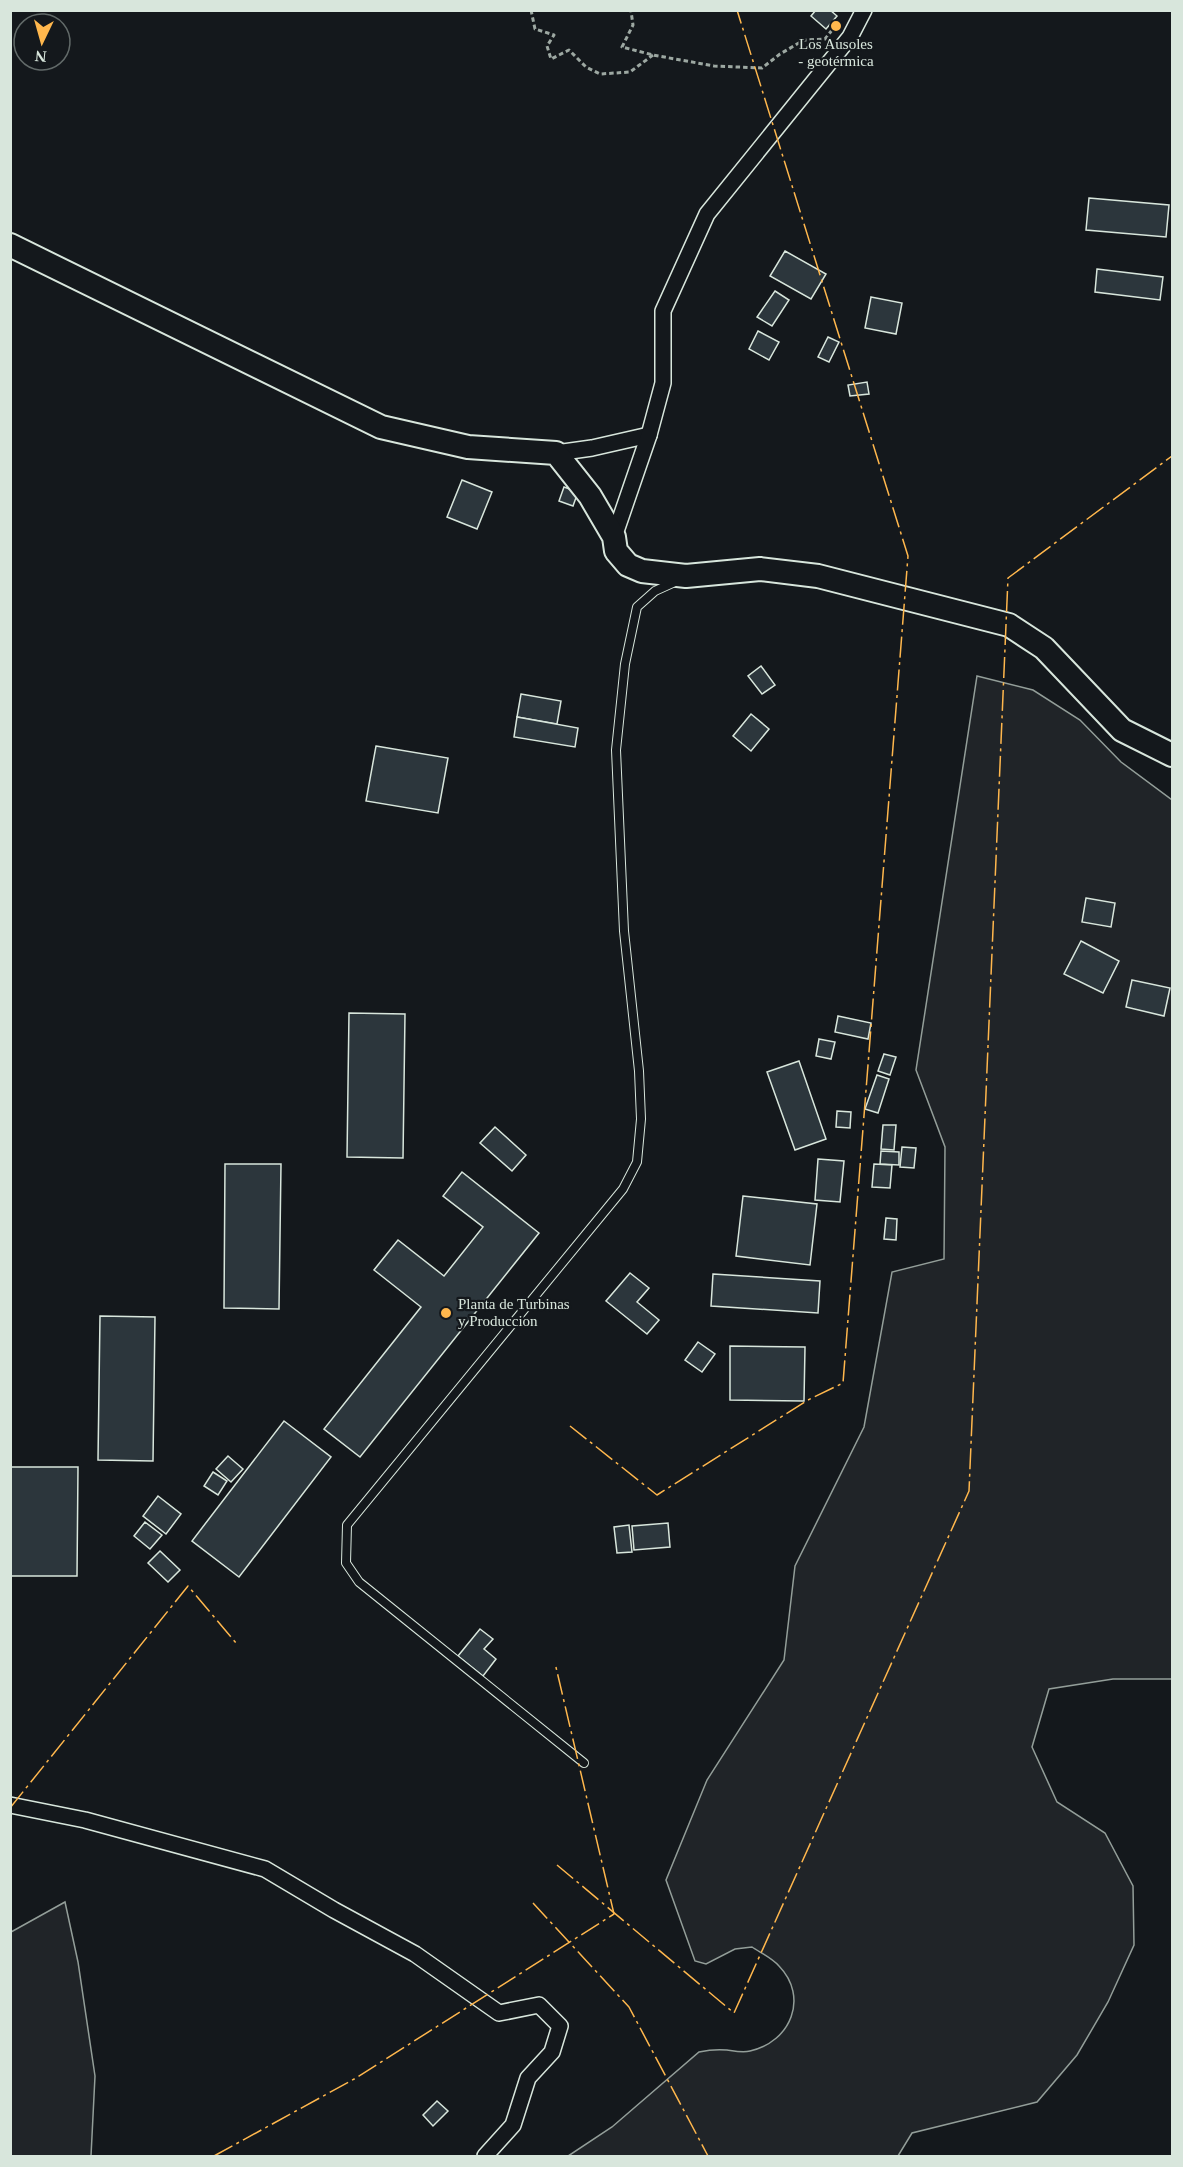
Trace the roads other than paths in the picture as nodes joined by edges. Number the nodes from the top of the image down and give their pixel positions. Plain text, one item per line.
1 (864, 10) edge
2 (10, 245) edge
3 (649, 435) junction
4 (556, 453) junction
5 (614, 537) junction
6 (686, 576) junction
7 (1173, 755) edge
8 (584, 1763) dead end
9 (10, 1805) edge
10 (485, 2157) edge

1 - 3 street
2 - 4 street
3 - 4 street
3 - 5 street
4 - 5 street
5 - 6 street
6 - 7 street
6 - 8 lane
9 - 10 street

